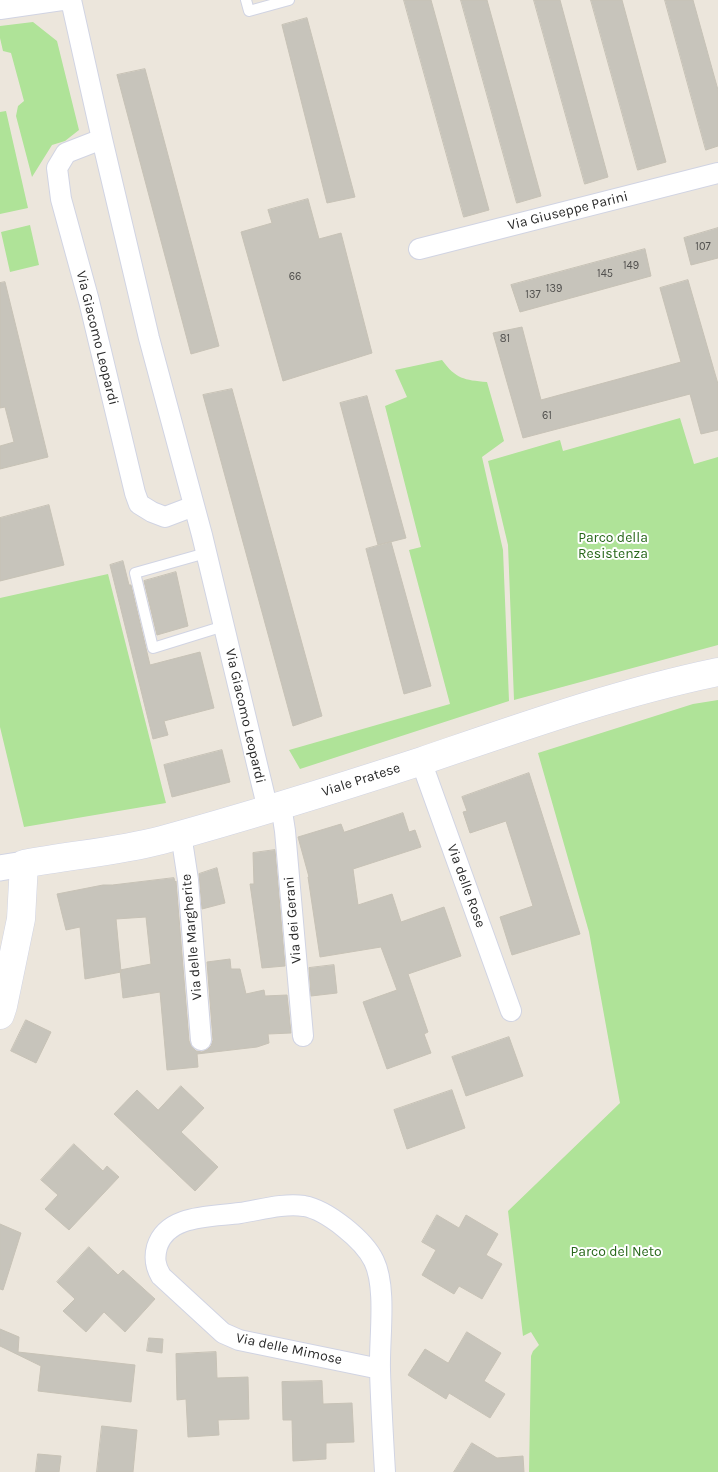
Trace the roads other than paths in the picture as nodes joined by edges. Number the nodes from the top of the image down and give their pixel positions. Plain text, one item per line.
1 (62, 0) edge
2 (71, 0) edge
3 (246, 0) edge
4 (289, 0) edge
5 (0, 9) edge
6 (102, 139) junction
7 (718, 173) edge
8 (419, 249) dead end
9 (194, 506) junction
10 (206, 553) junction
11 (224, 626) junction
12 (718, 672) edge
13 (421, 761) junction
14 (274, 807) junction
15 (181, 834) junction
16 (12, 866) edge
17 (7, 970) edge
18 (511, 1011) dead end
19 (0, 1015) edge
20 (304, 1036) dead end
21 (201, 1040) dead end
22 (380, 1369) junction
23 (385, 1472) edge

1 - 5 street
2 - 6 street, Via Giacomo Leopardi
3 - 4 lane
6 - 9 street, Via Giacomo Leopardi
6 - 9 street, Via Giacomo Leopardi
7 - 8 street, Via Giuseppe Parini
9 - 10 street, Via Giacomo Leopardi
10 - 11 street, Via Giacomo Leopardi
10 - 11 lane
11 - 14 street, Via Giacomo Leopardi
12 - 13 main road, Viale Pratese
13 - 14 main road, Viale Pratese
13 - 18 street, Via delle Rose
14 - 15 main road, Viale Pratese
14 - 20 street, Via dei Gerani
15 - 16 main road, Viale Pratese
15 - 21 street, Via delle Margherite
16 - 17 main road
17 - 19 main road
22 - 22 street, Via delle Mimose
22 - 23 street, Via delle Mimose

